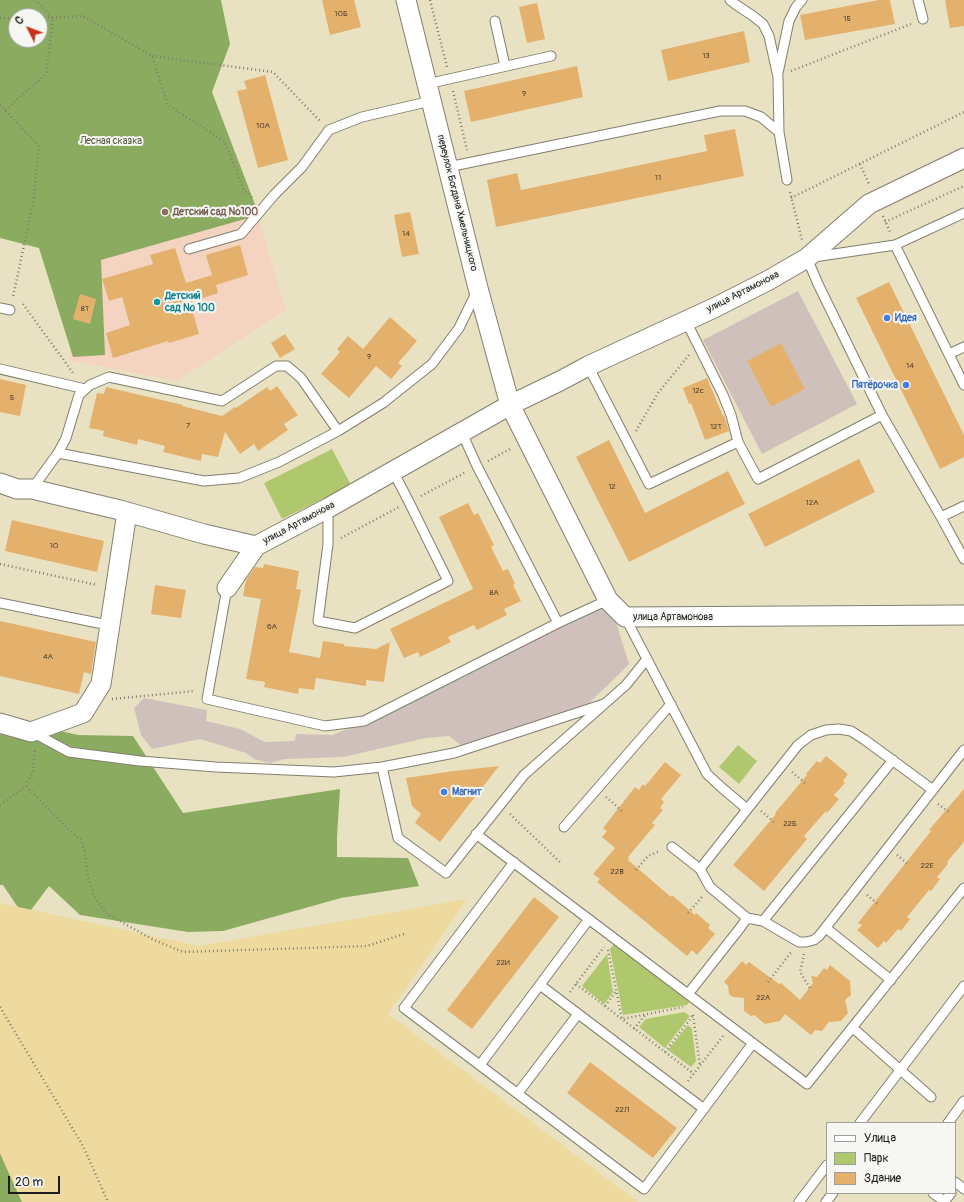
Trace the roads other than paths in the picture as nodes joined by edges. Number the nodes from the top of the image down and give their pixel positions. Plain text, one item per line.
1 (406, 0) edge
2 (730, 0) edge
3 (802, 0) edge
4 (918, 0) edge
5 (923, 19) road end
6 (495, 21) dead end
7 (550, 56) dead end
8 (505, 66) junction
9 (778, 77) junction
10 (429, 92) junction
11 (779, 132) junction
12 (964, 158) edge
13 (448, 167) junction
14 (786, 180) road end
15 (964, 213) edge
16 (895, 246) junction
17 (189, 249) dead end
18 (807, 258) junction
19 (478, 288) junction
20 (0, 308) edge
21 (10, 310) road end
22 (686, 321) junction
23 (964, 347) edge
24 (949, 354) junction
25 (588, 366) junction
26 (0, 369) edge
27 (964, 385) edge
28 (85, 389) junction
29 (510, 405) junction
30 (882, 415) junction
31 (338, 431) junction
32 (462, 433) junction
33 (738, 442) junction
34 (58, 452) junction
35 (393, 471) junction
36 (0, 483) edge
37 (32, 488) junction
38 (964, 506) edge
39 (328, 508) junction
40 (127, 512) junction
41 (941, 517) junction
42 (256, 546) junction
43 (964, 559) edge
44 (227, 588) joint
45 (608, 600) junction
46 (0, 603) edge
47 (964, 615) edge
48 (625, 617) junction
49 (558, 623) junction
50 (110, 624) junction
51 (647, 659) junction
52 (604, 704) junction
53 (671, 704) junction
54 (0, 723) edge
55 (31, 732) junction
56 (964, 750) edge
57 (892, 760) junction
58 (382, 767) junction
59 (933, 790) junction
60 (747, 809) junction
61 (564, 826) dead end
62 (476, 834) junction
63 (672, 847) road end
64 (514, 862) junction
65 (700, 870) junction
66 (964, 888) edge
67 (747, 918) junction
68 (589, 919) junction
69 (763, 921) junction
70 (826, 928) junction
71 (891, 980) junction
72 (540, 985) junction
73 (964, 986) edge
74 (688, 994) junction
75 (578, 1014) junction
76 (853, 1028) junction
77 (753, 1043) junction
78 (480, 1065) junction
79 (901, 1070) junction
80 (518, 1093) junction
81 (931, 1097) dead end
82 (964, 1101) edge
83 (704, 1109) junction
84 (861, 1122) edge
85 (949, 1122) edge
86 (826, 1167) edge
87 (832, 1194) edge
88 (934, 1194) edge
89 (950, 1194) edge
90 (799, 1202) edge
91 (826, 1202) edge
92 (944, 1202) edge

1 - 10 street, переулок Богдана Хмельницкого
2 - 9 lane
3 - 9 lane
4 - 5 lane
6 - 8 lane
7 - 8 lane
8 - 10 lane
9 - 11 lane
10 - 13 street, переулок Богдана Хмельницкого
10 - 17 lane
11 - 13 lane
11 - 14 lane
12 - 18 street, улица Артамонова
13 - 19 street, переулок Богдана Хмельницкого
15 - 16 lane
16 - 18 lane
16 - 24 lane
18 - 22 street, улица Артамонова
18 - 30 lane
19 - 29 street, переулок Богдана Хмельницкого
19 - 31 lane
20 - 21 lane
22 - 25 street, улица Артамонова
22 - 33 lane
23 - 24 lane
24 - 27 lane
25 - 29 street, улица Артамонова
25 - 33 lane
26 - 28 lane
28 - 31 lane
28 - 34 lane
29 - 32 street, улица Артамонова
29 - 45 street, улица Артамонова
30 - 33 lane
30 - 41 lane
31 - 34 lane
32 - 35 street, улица Артамонова
32 - 49 lane
34 - 37 lane
35 - 39 street, улица Артамонова
35 - 39 lane
36 - 37 street, улица Артамонова
37 - 40 street, улица Артамонова
38 - 41 lane
39 - 42 street, улица Артамонова
40 - 42 street, улица Артамонова
40 - 50 street
41 - 43 lane
42 - 44 street
44 - 49 lane
45 - 48 street, улица Артамонова
45 - 49 lane
46 - 50 lane
47 - 48 street, улица Артамонова
48 - 51 lane
50 - 55 street
51 - 52 lane
51 - 53 lane
52 - 58 lane
52 - 62 lane
53 - 60 lane
53 - 61 lane
54 - 55 street
55 - 58 lane
56 - 59 lane
57 - 59 lane
57 - 60 lane
57 - 69 lane
58 - 62 lane
59 - 70 lane
60 - 65 lane
62 - 64 lane
63 - 65 lane
64 - 68 lane
64 - 78 lane
65 - 67 lane
66 - 71 lane
67 - 69 lane
67 - 74 lane
68 - 72 lane
68 - 74 lane
69 - 70 lane
70 - 71 lane
71 - 76 lane
72 - 75 lane
72 - 78 lane
73 - 79 lane
74 - 77 lane
75 - 80 lane
75 - 83 lane
76 - 77 lane
76 - 79 lane
77 - 83 lane
78 - 80 lane
79 - 81 lane
79 - 84 lane
80 - 83 lane
82 - 85 lane
86 - 90 lane
87 - 91 lane
88 - 92 lane
89 - 92 lane

